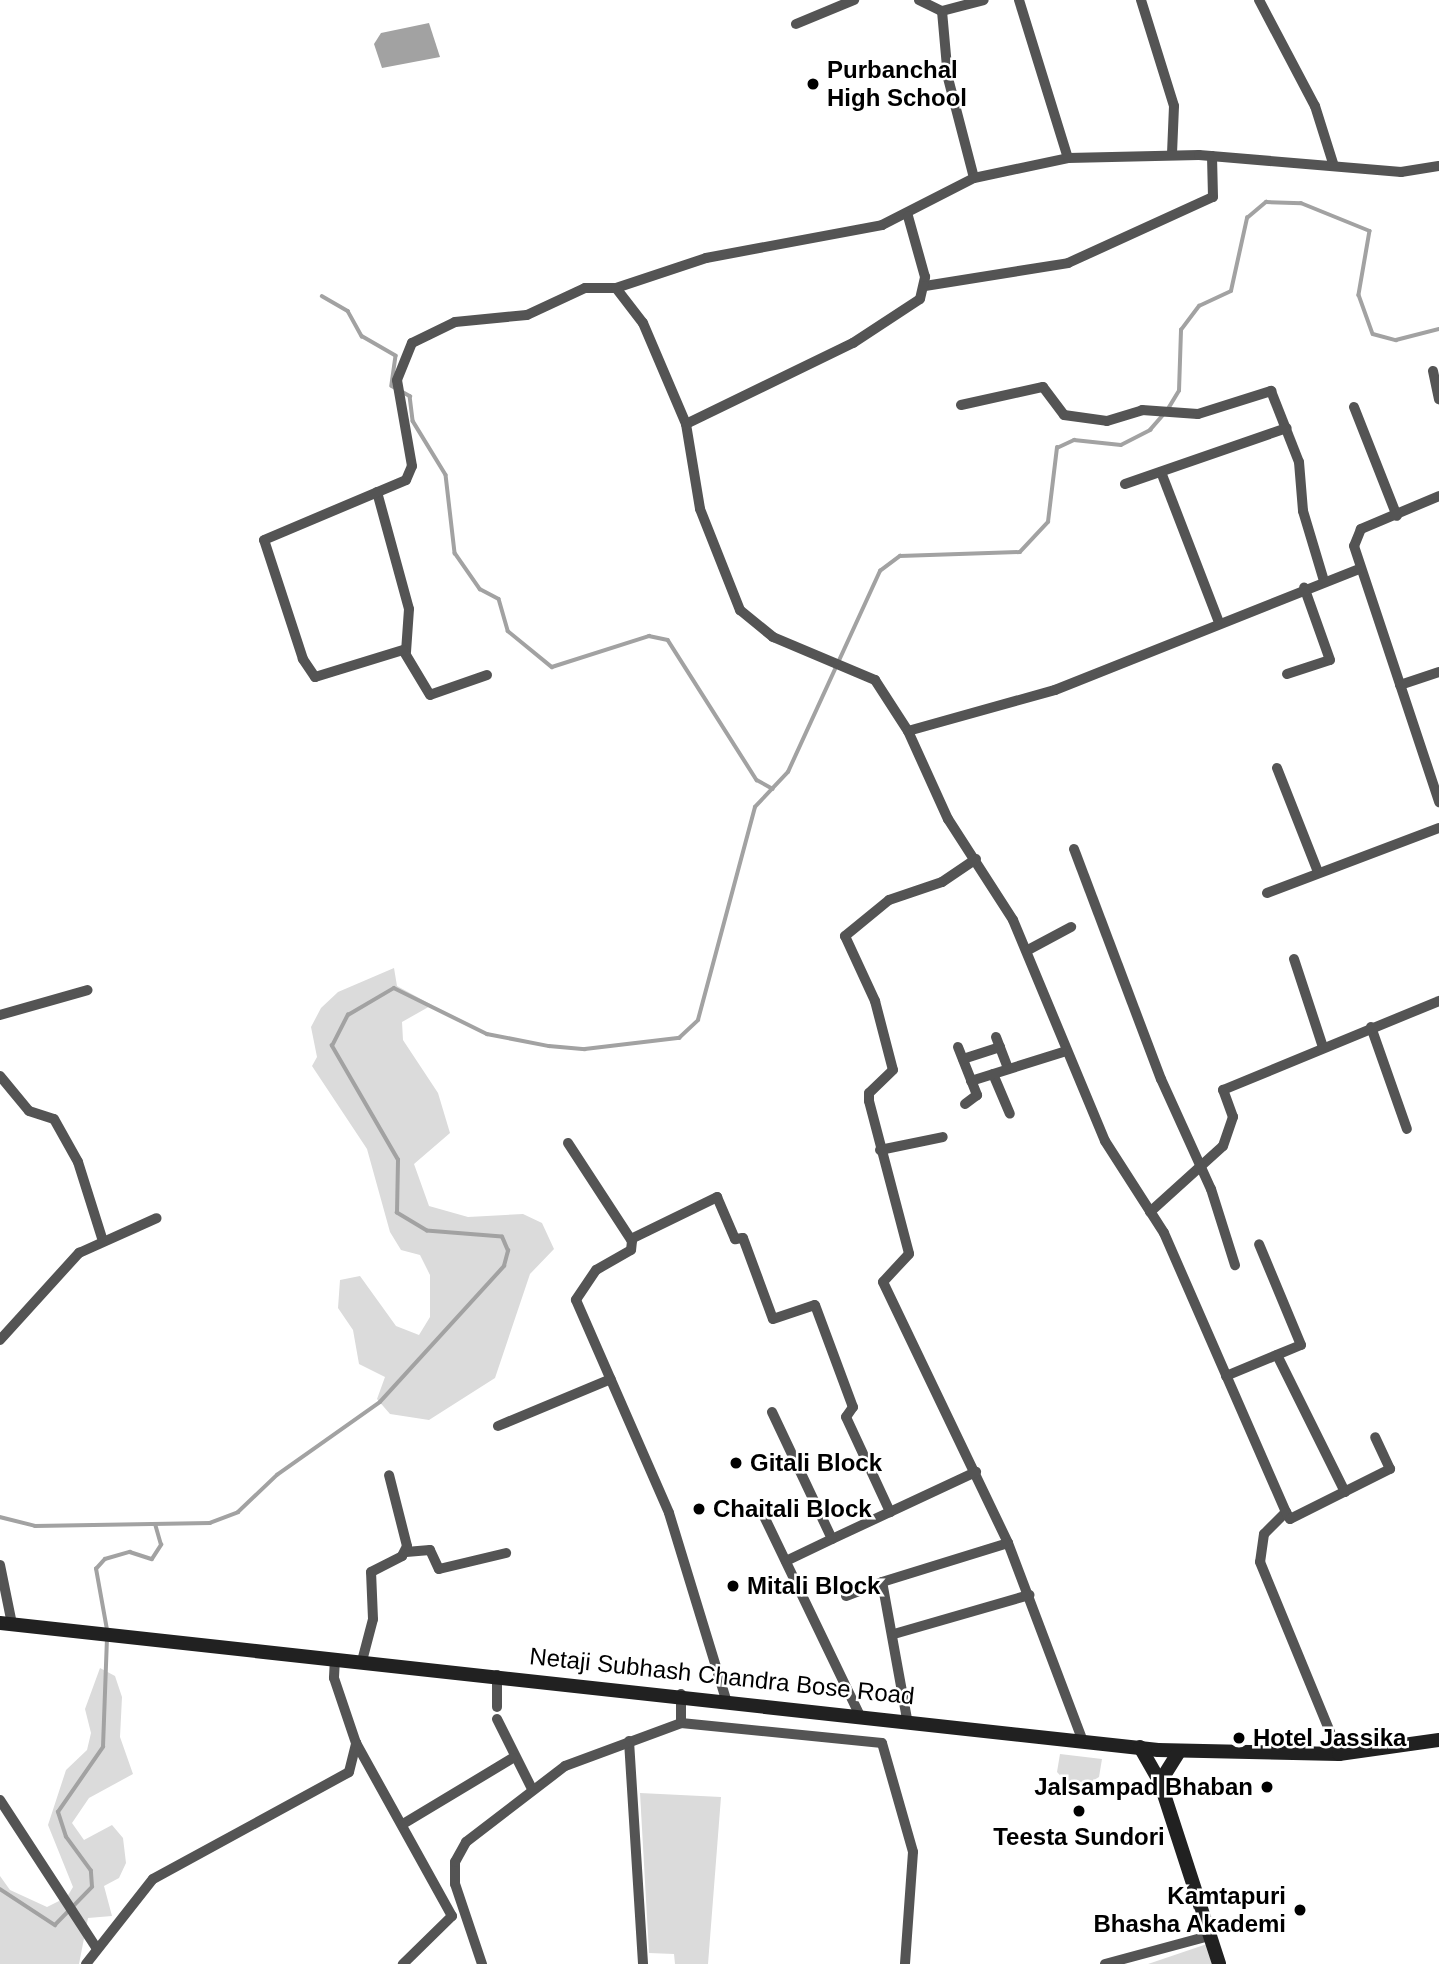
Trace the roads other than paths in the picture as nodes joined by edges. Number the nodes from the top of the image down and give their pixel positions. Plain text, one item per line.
1 (854, 0) edge
2 (919, 0) edge
3 (984, 0) edge
4 (1019, 0) edge
5 (1141, 0) edge
6 (1259, 0) edge
7 (942, 11) junction
8 (796, 24) dead end
9 (1172, 154) junction
10 (1212, 156) junction
11 (1068, 158) junction
12 (1333, 163) junction
13 (1439, 166) edge
14 (974, 178) junction
15 (908, 216) junction
16 (925, 286) junction
17 (616, 288) junction
18 (1433, 372) dead end
19 (1439, 399) edge
20 (961, 405) dead end
21 (1354, 407) dead end
22 (686, 424) junction
23 (1287, 428) junction
24 (1161, 472) junction
25 (1125, 484) dead end
26 (377, 492) junction
27 (1439, 496) edge
28 (1396, 516) junction
29 (1357, 570) junction
30 (1324, 580) junction
31 (1304, 587) junction
32 (1219, 622) junction
33 (406, 652) junction
34 (1439, 672) edge
35 (487, 674) dead end
36 (1287, 674) dead end
37 (1400, 685) junction
38 (908, 731) junction
39 (1277, 768) dead end
40 (1435, 771) edge
41 (1439, 802) edge
42 (1439, 828) edge
43 (1074, 849) dead end
44 (976, 859) junction
45 (1318, 872) junction
46 (1267, 893) dead end
47 (1071, 927) dead end
48 (1028, 950) junction
49 (1294, 959) dead end
50 (88, 990) dead end
51 (1439, 1001) edge
52 (0, 1016) edge
53 (1371, 1027) junction
54 (958, 1047) dead end
55 (1323, 1047) junction
56 (1066, 1051) junction
57 (963, 1059) junction
58 (1008, 1069) junction
59 (993, 1074) junction
60 (0, 1076) edge
61 (971, 1081) junction
62 (965, 1104) dead end
63 (1010, 1114) dead end
64 (1407, 1129) dead end
65 (943, 1137) dead end
66 (568, 1143) dead end
67 (880, 1150) junction
68 (1203, 1168) junction
69 (1150, 1212) junction
70 (157, 1218) dead end
71 (102, 1238) junction
72 (631, 1239) junction
73 (1259, 1244) dead end
74 (1235, 1265) dead end
75 (0, 1340) edge
76 (1277, 1354) junction
77 (1226, 1376) junction
78 (611, 1379) junction
79 (772, 1412) dead end
80 (498, 1426) dead end
81 (1375, 1437) dead end
82 (976, 1472) junction
83 (389, 1475) dead end
84 (1345, 1492) junction
85 (760, 1508) dead end
86 (890, 1512) junction
87 (1286, 1512) junction
88 (832, 1539) junction
89 (1008, 1543) junction
90 (406, 1552) junction
91 (506, 1553) dead end
92 (786, 1561) junction
93 (0, 1565) edge
94 (883, 1582) junction
95 (1030, 1595) junction
96 (846, 1596) dead end
97 (6, 1623) edge
98 (894, 1634) junction
99 (335, 1658) junction
100 (362, 1661) junction
101 (497, 1675) junction
102 (681, 1694) junction
103 (726, 1700) junction
104 (497, 1707) dead end
105 (859, 1714) junction
106 (880, 1717) junction
107 (497, 1719) dead end
108 (907, 1719) junction
109 (681, 1723) junction
110 (1439, 1740) edge
111 (629, 1741) junction
112 (1083, 1741) junction
113 (356, 1743) junction
114 (882, 1743) junction
115 (1140, 1747) junction
116 (1179, 1751) junction
117 (1339, 1754) junction
118 (513, 1758) junction
119 (367, 1762) junction
120 (349, 1772) junction
121 (1160, 1782) junction
122 (532, 1789) junction
123 (0, 1800) edge
124 (403, 1824) junction
125 (1209, 1936) junction
126 (96, 1947) junction
127 (86, 1964) edge
128 (403, 1964) edge
129 (482, 1964) edge
130 (643, 1964) edge
131 (905, 1964) edge
132 (1105, 1964) edge
133 (1219, 1964) edge

1 - 8 street
2 - 7 street
3 - 7 street
4 - 11 street
5 - 9 street
6 - 12 street
7 - 14 street
9 - 10 street
9 - 11 street
10 - 12 street
10 - 16 street
11 - 14 street
12 - 13 street
14 - 15 street
15 - 16 street
15 - 17 street
16 - 22 street
17 - 22 street
17 - 26 street
18 - 19 street
20 - 23 street
21 - 28 street
22 - 38 street
23 - 24 street
23 - 30 street
24 - 25 street
24 - 32 street
26 - 33 street
26 - 33 street
27 - 28 street
28 - 29 street
29 - 30 street
29 - 37 street
30 - 31 street
31 - 32 street
31 - 36 street
32 - 38 street
33 - 35 street
34 - 37 street
37 - 40 street
38 - 44 street
39 - 45 street
40 - 41 street
42 - 45 street
43 - 68 street
44 - 48 street
44 - 67 street
45 - 46 street
47 - 48 street
48 - 56 street
49 - 55 street
50 - 52 street
51 - 53 street
53 - 55 street
53 - 64 street
54 - 57 street
55 - 68 street
56 - 58 street
56 - 69 street
57 - 58 street
57 - 61 street
58 - 59 street
59 - 61 street
59 - 63 street
60 - 71 street
61 - 62 street
65 - 67 street
66 - 72 street
67 - 82 street
68 - 69 street
68 - 74 street
69 - 77 street
70 - 71 street
71 - 75 street
72 - 78 street
72 - 86 street
73 - 76 street
76 - 77 street
76 - 84 street
77 - 87 street
78 - 80 street
78 - 103 street
79 - 88 street
81 - 84 street
82 - 86 street
82 - 89 street
83 - 90 street
84 - 87 street
85 - 92 street
86 - 88 street
87 - 117 street
88 - 92 street
89 - 94 street
89 - 95 street
90 - 91 street
90 - 100 street
92 - 105 street
93 - 97 street
94 - 96 street
94 - 98 street
95 - 98 street
95 - 112 street
97 - 99 street, Netaji Subhash Chandra Bose Road
98 - 108 street
99 - 100 street, Netaji Subhash Chandra Bose Road
99 - 113 street
100 - 101 street, Netaji Subhash Chandra Bose Road
101 - 102 street, Netaji Subhash Chandra Bose Road
101 - 104 street
102 - 103 street, Netaji Subhash Chandra Bose Road
102 - 109 street
103 - 105 street, Netaji Subhash Chandra Bose Road
105 - 106 street, Netaji Subhash Chandra Bose Road
106 - 108 street, Netaji Subhash Chandra Bose Road
106 - 114 street
107 - 118 street
108 - 112 street, Netaji Subhash Chandra Bose Road
109 - 111 street
109 - 114 street
110 - 117 street, Netaji Subhash Chandra Bose Road
111 - 122 street
111 - 130 street
112 - 115 street, Netaji Subhash Chandra Bose Road
113 - 119 street
113 - 120 street
114 - 131 street
115 - 116 street, Netaji Subhash Chandra Bose Road
115 - 121 street
116 - 117 street, Netaji Subhash Chandra Bose Road
116 - 121 street
118 - 122 street
118 - 124 street
119 - 120 street
119 - 124 street
120 - 126 street
121 - 125 street
122 - 129 street
123 - 126 street
124 - 128 street
125 - 132 street
125 - 133 street
126 - 127 street

